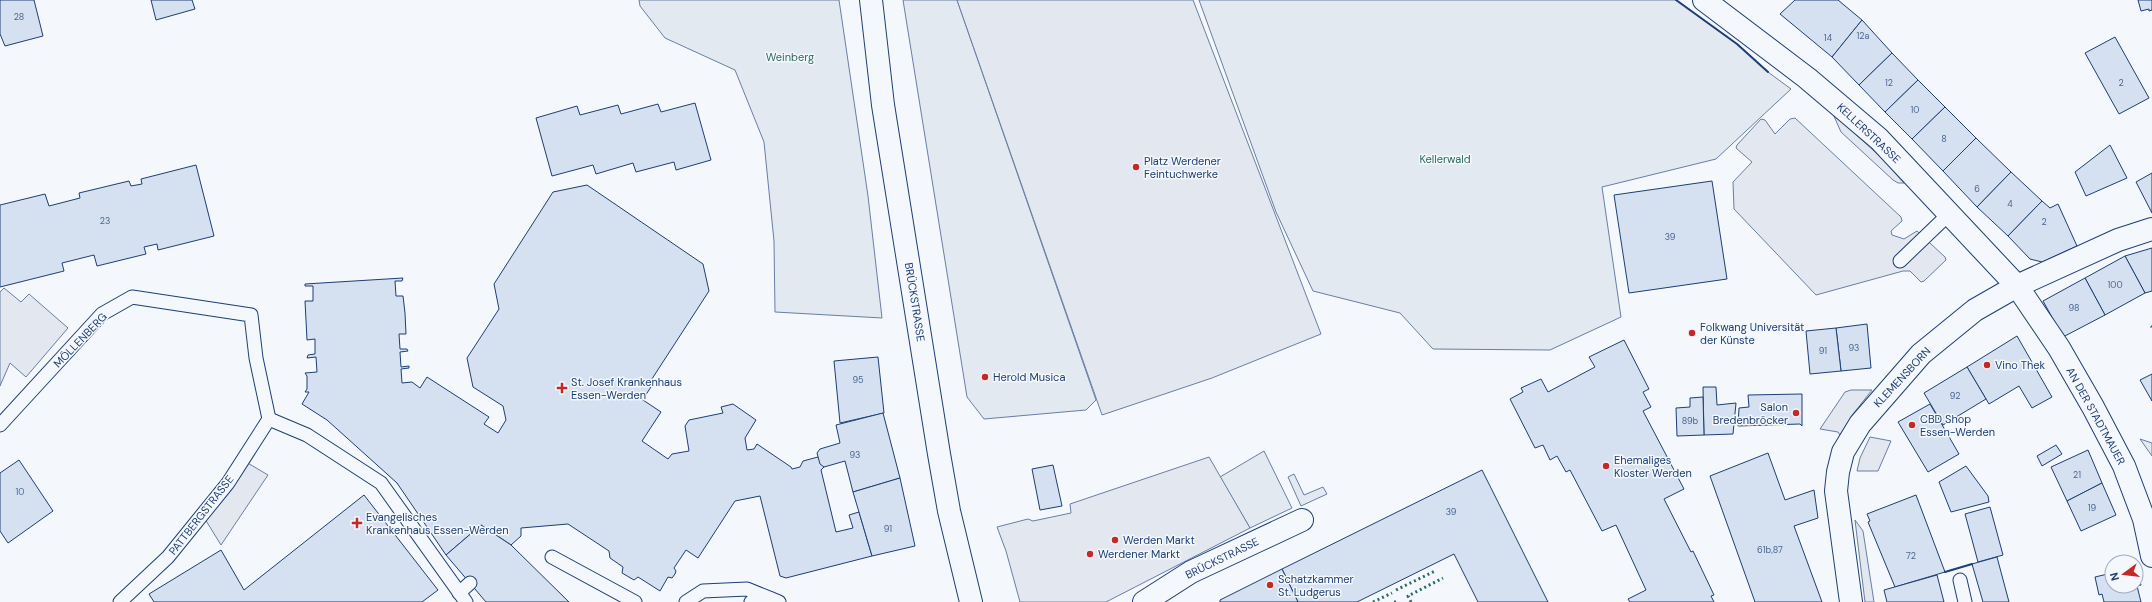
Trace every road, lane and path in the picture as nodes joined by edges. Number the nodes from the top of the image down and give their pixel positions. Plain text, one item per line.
1 (871, 0) edge
2 (1704, 0) edge
3 (1950, 213) junction
4 (2152, 229) edge
5 (1900, 261) dead end
6 (2017, 286) junction
7 (269, 419) junction
8 (0, 425) edge
9 (1302, 520) dead end
10 (2152, 556) edge
11 (552, 557) dead end
12 (1960, 580) dead end
13 (470, 583) dead end
14 (463, 597) edge
15 (775, 600) edge
16 (120, 602) edge
17 (635, 602) edge
18 (686, 602) edge
19 (751, 602) edge
20 (971, 602) edge
21 (1144, 602) edge
22 (1851, 602) edge
23 (1966, 602) edge

1 - 20 street, BRÜCKSTRASSE
2 - 3 street, KELLERSTRASSE
3 - 5 lane
3 - 6 street, KELLERSTRASSE
4 - 6 street, KLEMENSBORN
6 - 10 street, AN DER STADTMAUER
6 - 22 street, KLEMENSBORN
7 - 8 lane, MÖLLENBERG
7 - 14 lane
7 - 16 lane, PATTBERGSTRASSE
9 - 21 street, BRÜCKSTRASSE
11 - 17 lane
12 - 23 lane
13 - 14 lane
15 - 18 lane
15 - 19 lane

